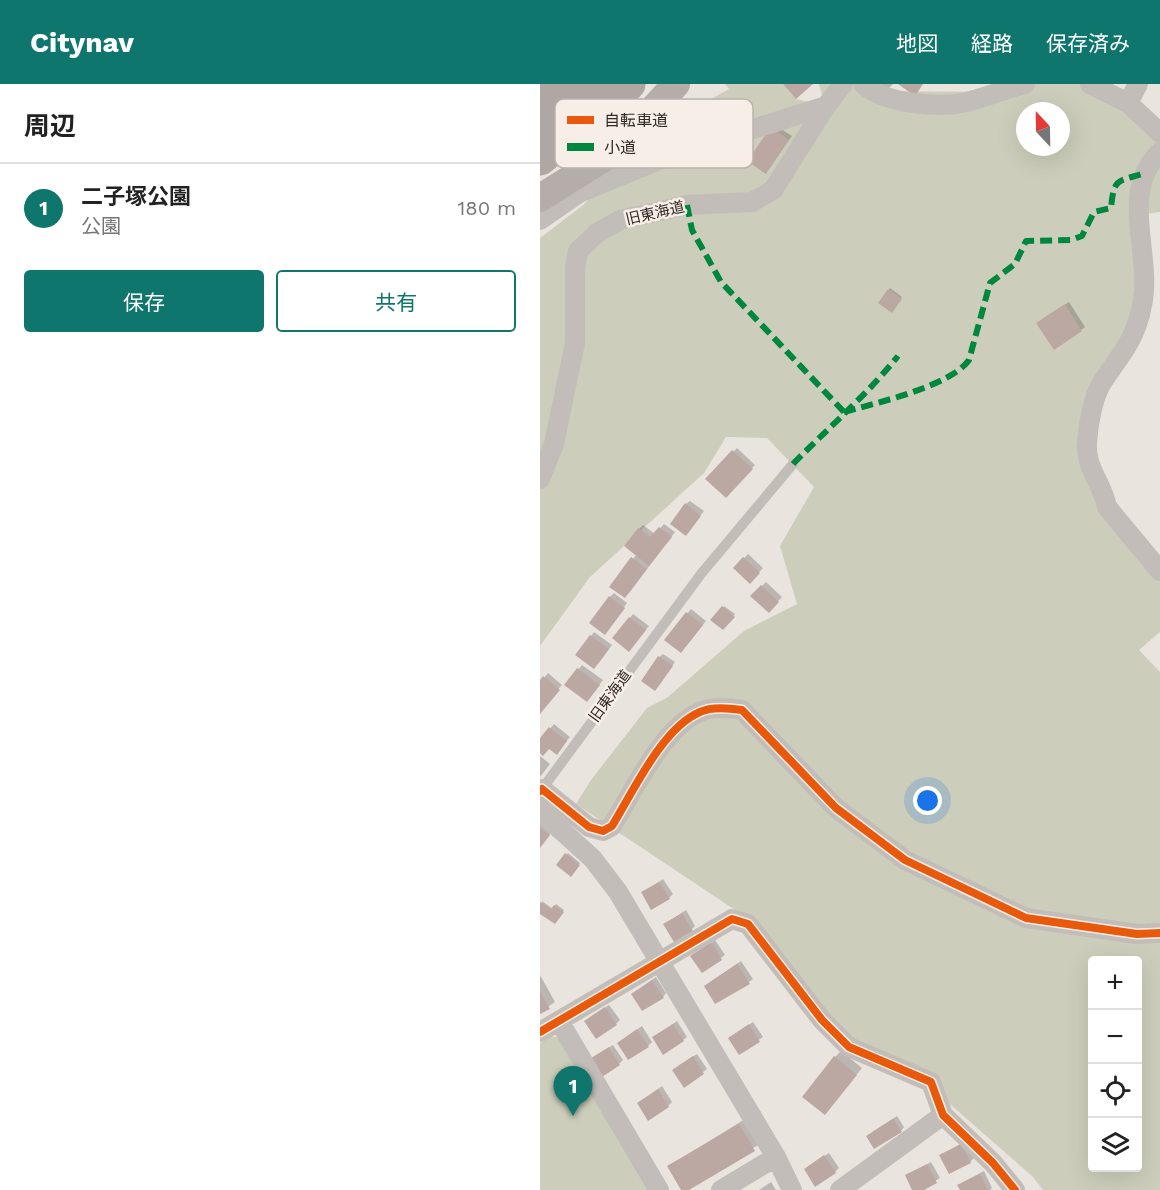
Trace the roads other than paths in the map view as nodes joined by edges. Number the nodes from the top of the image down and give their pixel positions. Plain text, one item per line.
1 (554, 84) edge
2 (590, 84) edge
3 (629, 84) edge
4 (676, 84) edge
5 (843, 84) edge
6 (863, 84) edge
7 (1025, 84) edge
8 (1090, 84) edge
9 (1138, 84) edge
10 (540, 98) edge
11 (575, 99) edge
12 (615, 99) edge
13 (663, 99) edge
14 (1128, 103) junction
15 (826, 106) junction
16 (555, 120) edge
17 (753, 129) edge
18 (1160, 133) edge
19 (540, 135) edge
20 (555, 147) edge
21 (1160, 152) edge
22 (540, 159) edge
23 (589, 168) edge
24 (640, 168) edge
25 (540, 198) edge
26 (540, 220) edge
27 (793, 464) dead end
28 (540, 479) edge
29 (1160, 571) edge
30 (541, 790) edge
31 (540, 811) edge
32 (1160, 933) edge
33 (659, 960) junction
34 (558, 1021) junction
35 (540, 1032) edge
36 (944, 1116) junction
37 (776, 1157) junction
38 (658, 1190) edge
39 (721, 1190) edge
40 (792, 1190) edge
41 (840, 1190) edge
42 (1015, 1190) edge

1 - 10 highway
2 - 11 highway
3 - 12 highway
4 - 13 main road
5 - 15 street, 旧東海道
6 - 7 street
8 - 14 street
9 - 14 street
14 - 18 street
15 - 17 street
15 - 28 street, 旧東海道
16 - 19 highway
20 - 22 highway
21 - 29 street
23 - 25 main road
24 - 26 street
27 - 30 lane, 旧東海道
30 - 32 street
31 - 33 street
33 - 34 street
33 - 36 street
33 - 37 street
34 - 35 street
34 - 38 street
36 - 41 street
36 - 42 street
37 - 39 street
37 - 40 street

